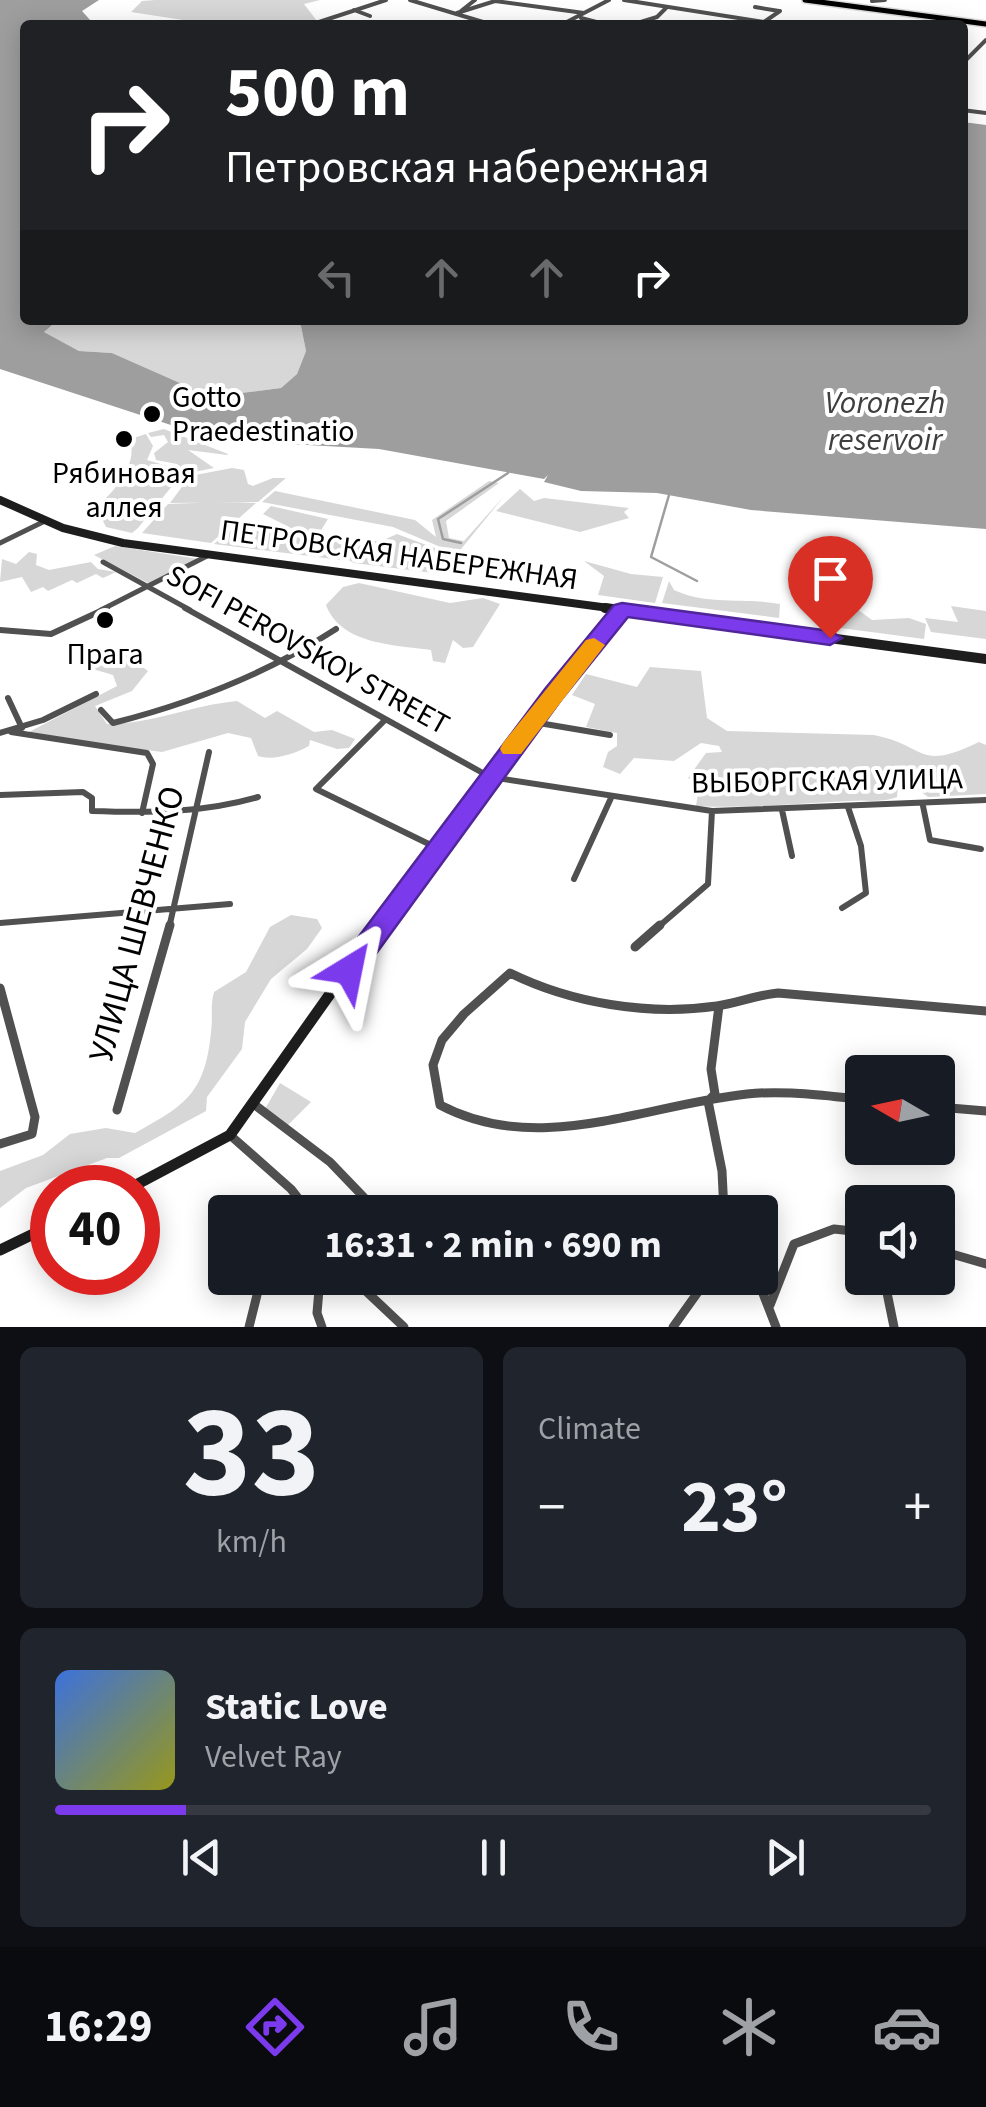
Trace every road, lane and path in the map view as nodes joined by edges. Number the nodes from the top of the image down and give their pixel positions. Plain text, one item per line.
1 (386, 0) edge
2 (410, 0) edge
3 (475, 0) edge
4 (609, 0) edge
5 (624, 0) edge
6 (804, 0) edge
7 (816, 0) edge
8 (884, 0) edge
9 (502, 1) edge
10 (872, 1) edge
11 (754, 7) dead end
12 (666, 8) junction
13 (353, 10) junction
14 (467, 12) junction
15 (457, 14) junction
16 (370, 16) dead end
17 (582, 16) junction
18 (327, 20) edge
19 (477, 20) edge
20 (573, 20) edge
21 (594, 20) edge
22 (647, 20) edge
23 (740, 20) edge
24 (769, 20) edge
25 (956, 20) edge
26 (958, 20) edge
27 (986, 40) edge
28 (968, 58) edge
29 (0, 500) edge
30 (45, 522) junction
31 (0, 543) edge
32 (210, 554) junction
33 (102, 562) dead end
34 (150, 587) junction
35 (622, 610) junction
36 (336, 629) dead end
37 (0, 630) edge
38 (986, 659) edge
39 (284, 662) junction
40 (96, 694) dead end
41 (8, 698) dead end
42 (101, 710) dead end
43 (384, 721) junction
44 (532, 722) junction
45 (22, 728) junction
46 (10, 732) junction
47 (0, 733) edge
48 (610, 736) dead end
49 (209, 752) dead end
50 (490, 777) junction
51 (0, 795) edge
52 (258, 798) dead end
53 (610, 798) junction
54 (986, 800) edge
55 (922, 806) junction
56 (848, 807) junction
57 (782, 810) junction
58 (198, 811) junction
59 (142, 812) junction
60 (712, 812) junction
61 (437, 848) junction
62 (981, 849) dead end
63 (792, 856) dead end
64 (574, 878) dead end
65 (230, 904) dead end
66 (175, 906) junction
67 (842, 908) dead end
68 (0, 922) edge
69 (635, 947) dead end
70 (0, 988) edge
71 (719, 1006) junction
72 (986, 1011) edge
73 (845, 1098) edge
74 (708, 1101) junction
75 (255, 1105) junction
76 (955, 1108) edge
77 (117, 1110) dead end
78 (986, 1111) edge
79 (230, 1135) junction
80 (0, 1144) edge
81 (160, 1172) edge
82 (296, 1195) edge
83 (362, 1195) edge
84 (723, 1195) edge
85 (845, 1230) edge
86 (30, 1236) edge
87 (0, 1250) edge
88 (955, 1255) edge
89 (986, 1264) edge
90 (257, 1295) dead end
91 (319, 1295) edge
92 (370, 1295) edge
93 (696, 1295) edge
94 (765, 1295) edge
95 (887, 1295) edge
96 (770, 1305) junction
97 (249, 1327) edge
98 (322, 1327) edge
99 (404, 1327) edge
100 (672, 1327) edge
101 (776, 1327) edge
102 (894, 1327) edge

1 - 13 street
2 - 15 street
3 - 14 street
4 - 17 street
5 - 12 street
6 - 25 main road
7 - 26 main road
8 - 10 street
9 - 14 street
9 - 17 street
11 - 24 street
12 - 22 street
12 - 23 street
13 - 16 street
13 - 18 street
14 - 15 street
15 - 19 street
17 - 20 street
17 - 21 street
27 - 28 street
29 - 30 main road, ПЕТРОВСКАЯ НАБЕРЕЖНАЯ
30 - 31 street
30 - 32 main road, ПЕТРОВСКАЯ НАБЕРЕЖНАЯ
32 - 34 street
32 - 35 main road, ПЕТРОВСКАЯ НАБЕРЕЖНАЯ
33 - 34 street, SOFI PEROVSKOY STREET
34 - 37 street
34 - 39 street, SOFI PEROVSKOY STREET
35 - 38 main road, ПЕТРОВСКАЯ НАБЕРЕЖНАЯ
35 - 44 main road
36 - 39 street
39 - 42 street
39 - 43 street, SOFI PEROVSKOY STREET
40 - 45 street
41 - 45 street
43 - 50 street, SOFI PEROVSKOY STREET
43 - 61 street
44 - 48 street
44 - 50 main road
45 - 46 street
46 - 47 street
46 - 59 street
49 - 58 street, УЛИЦА ШЕВЧЕНКО
50 - 53 street, ВЫБОРГСКАЯ УЛИЦА
50 - 61 street
51 - 59 street
52 - 58 street
53 - 60 street, ВЫБОРГСКАЯ УЛИЦА
53 - 64 street
54 - 55 street, ВЫБОРГСКАЯ УЛИЦА
55 - 56 street, ВЫБОРГСКАЯ УЛИЦА
55 - 62 street
56 - 57 street, ВЫБОРГСКАЯ УЛИЦА
56 - 67 street
57 - 60 street, ВЫБОРГСКАЯ УЛИЦА
57 - 63 street
58 - 59 street
58 - 66 street, УЛИЦА ШЕВЧЕНКО
60 - 69 street
61 - 75 street
65 - 66 street
66 - 68 street
66 - 77 street, УЛИЦА ШЕВЧЕНКО
70 - 80 street
71 - 72 street
71 - 74 street
71 - 74 street
73 - 74 street
74 - 84 street
75 - 79 street
75 - 83 street
76 - 78 street
79 - 81 street
79 - 82 street
85 - 96 street
86 - 87 main road
88 - 89 street
90 - 97 street
91 - 98 street
92 - 99 street
93 - 100 street
94 - 96 street
95 - 102 street
96 - 101 street

